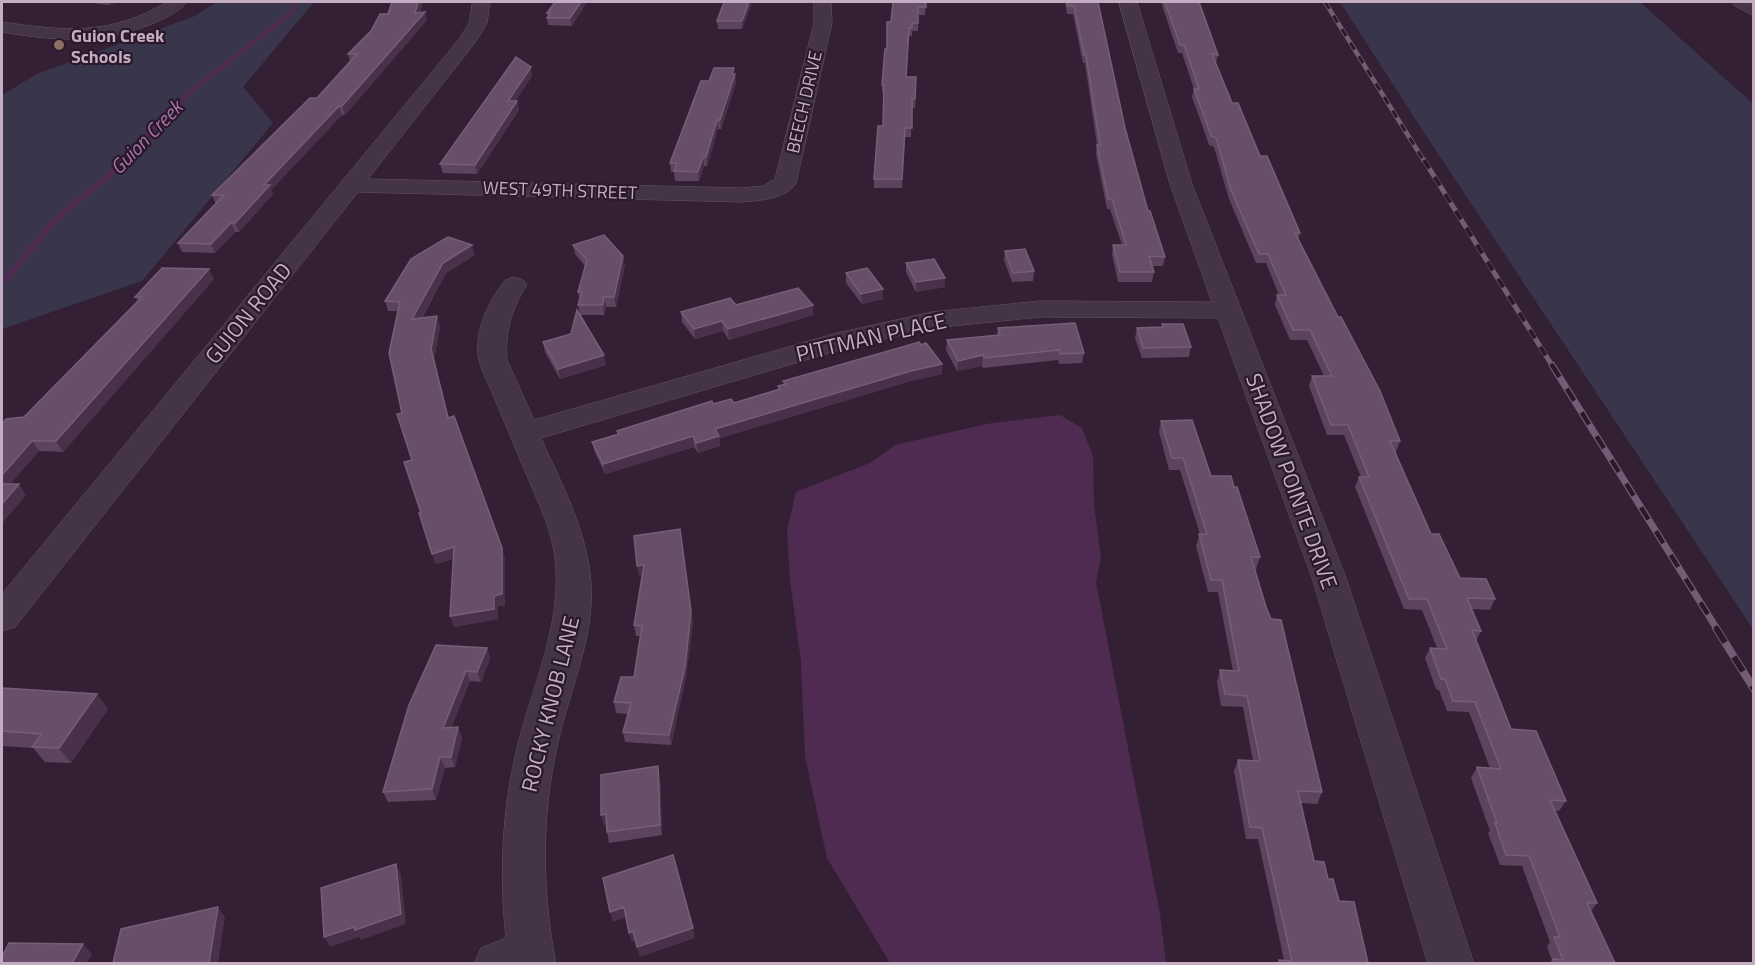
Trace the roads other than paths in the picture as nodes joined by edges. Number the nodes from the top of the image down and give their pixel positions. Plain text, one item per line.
1 (178, 2) edge
2 (481, 2) edge
3 (823, 2) edge
4 (1128, 2) edge
5 (1741, 2) edge
6 (1754, 11) edge
7 (2, 27) edge
8 (352, 185) junction
9 (768, 192) joint
10 (514, 285) dead end
11 (1229, 310) junction
12 (523, 433) junction
13 (2, 618) edge
14 (520, 959) edge
15 (1451, 963) edge

1 - 7 street
2 - 8 street, GUION ROAD
3 - 9 street, BEECH DRIVE
4 - 11 street, SHADOW POINTE DRIVE
5 - 6 street
8 - 9 street, WEST 49TH STREET
8 - 13 street, GUION ROAD
10 - 12 street, ROCKY KNOB LANE
11 - 12 street, PITTMAN PLACE
11 - 15 street, SHADOW POINTE DRIVE
12 - 14 street, ROCKY KNOB LANE

